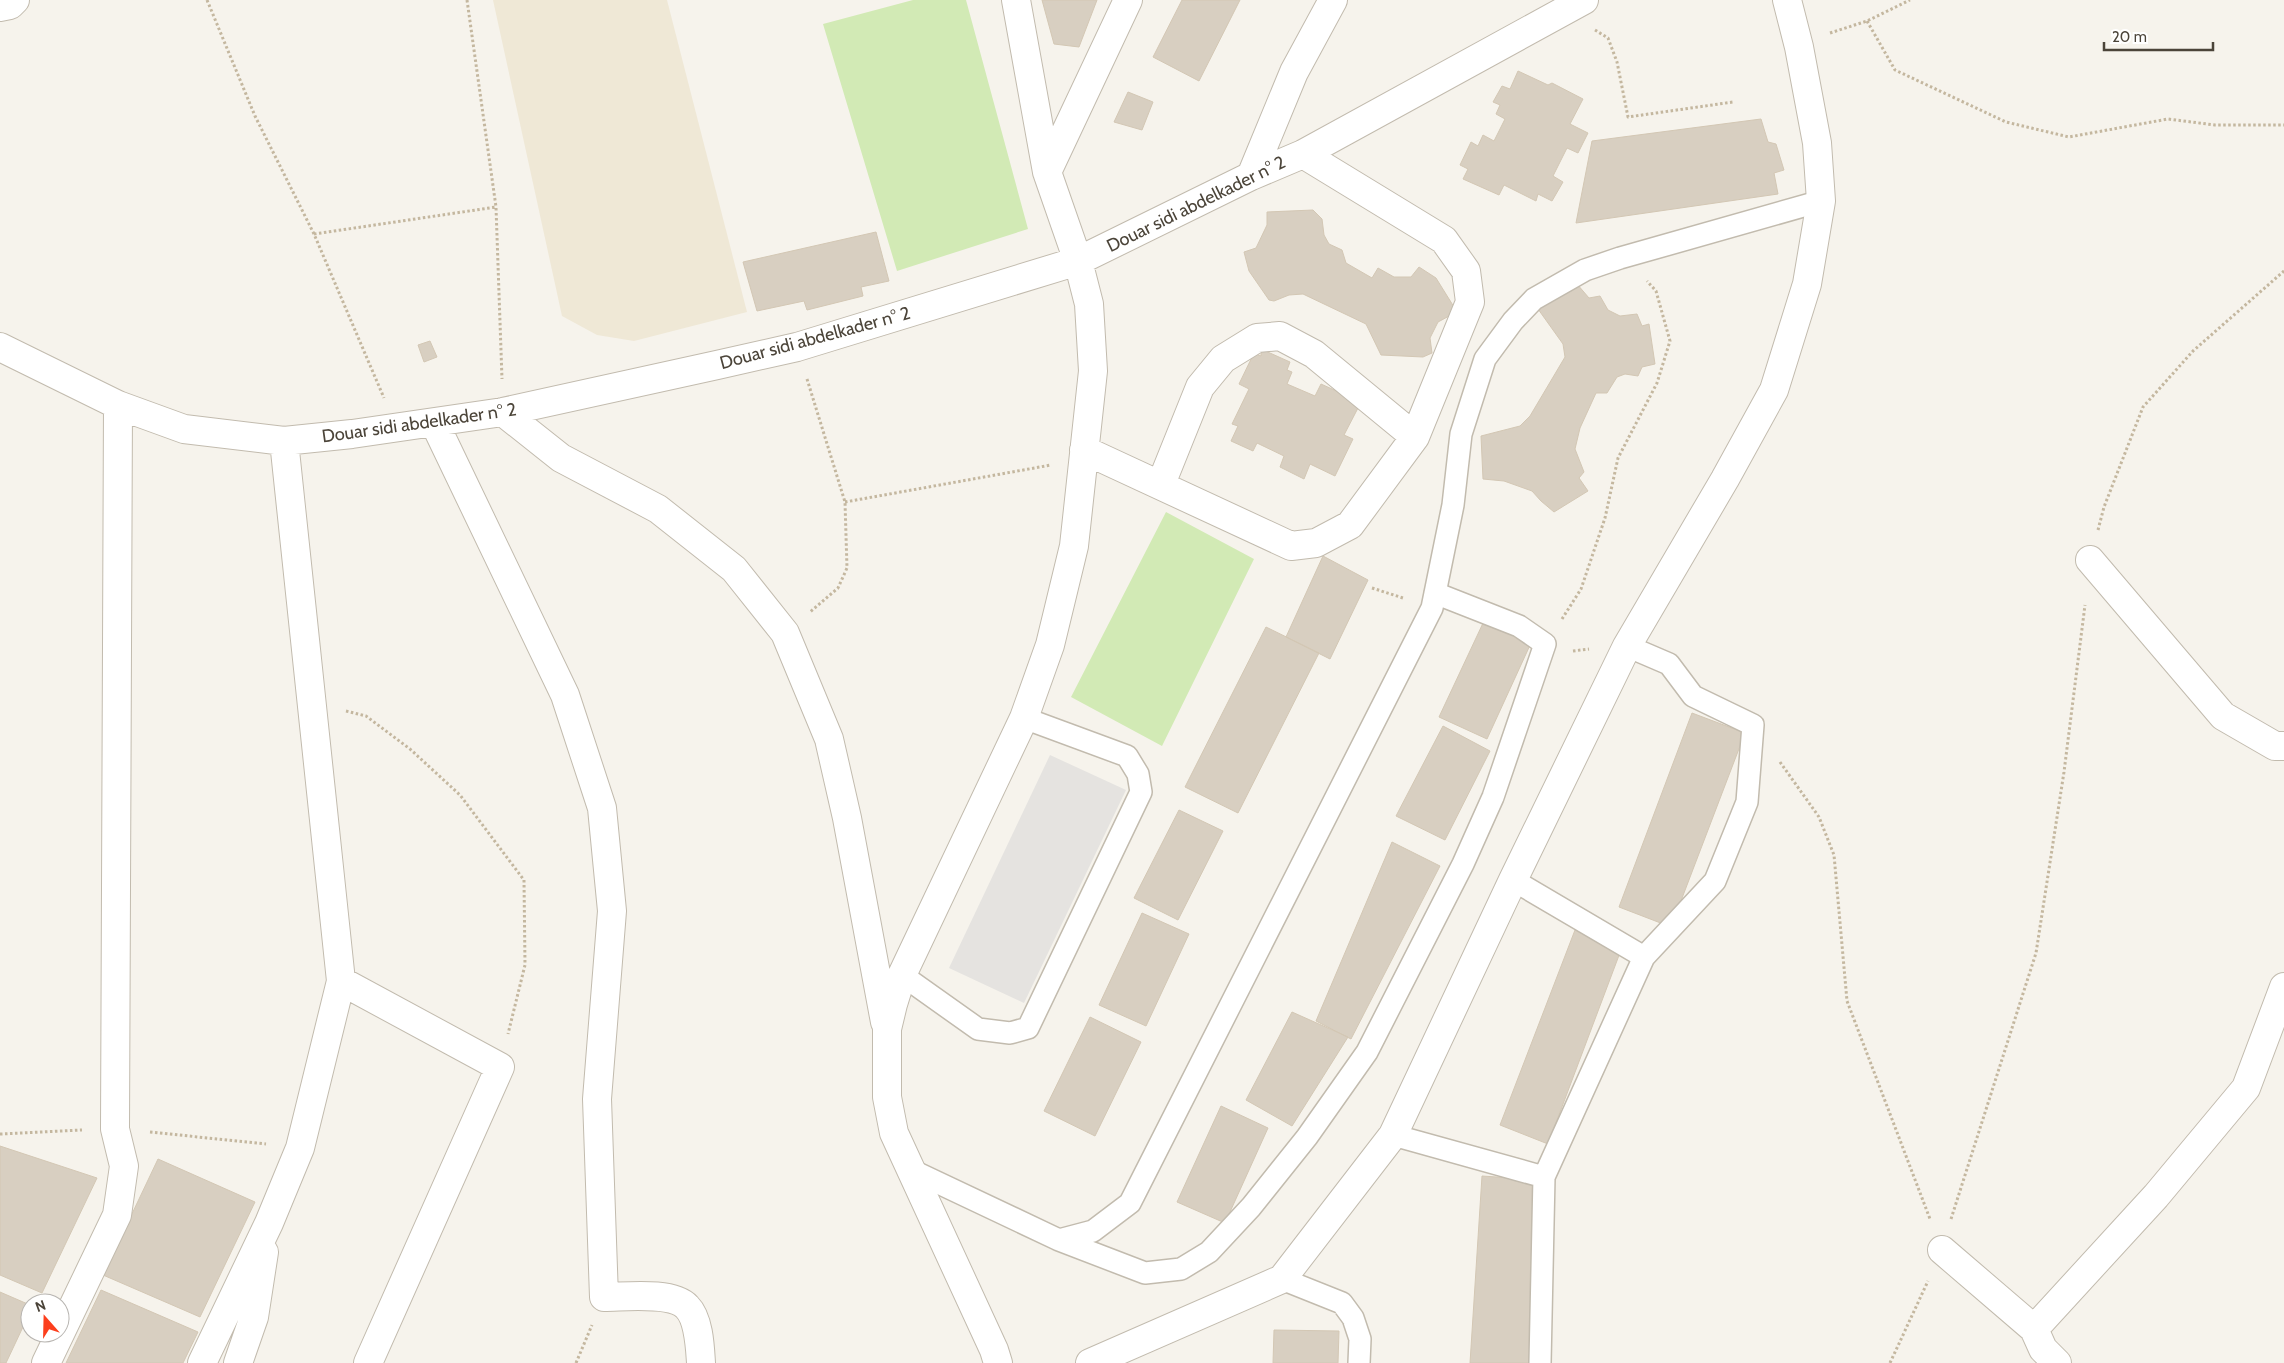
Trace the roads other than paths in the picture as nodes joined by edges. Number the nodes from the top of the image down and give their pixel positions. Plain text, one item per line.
1 (15, 0) edge
2 (1016, 0) edge
3 (1128, 0) edge
4 (1333, 0) edge
5 (1787, 0) edge
6 (1569, 3) edge
7 (0, 7) edge
8 (1303, 154) junction
9 (1047, 172) junction
10 (1251, 176) junction
11 (1821, 201) junction
12 (1078, 261) junction
13 (0, 347) edge
14 (118, 405) junction
15 (503, 412) junction
16 (435, 424) junction
17 (1415, 437) junction
18 (284, 441) junction
19 (1084, 450) junction
20 (1161, 484) junction
21 (2090, 560) road end
22 (1435, 593) junction
23 (1627, 646) junction
24 (1024, 718) junction
25 (2284, 746) edge
26 (1513, 880) junction
27 (1644, 957) junction
28 (902, 975) junction
29 (341, 980) junction
30 (2284, 987) edge
31 (887, 1029) junction
32 (1393, 1135) junction
33 (909, 1169) junction
34 (1544, 1176) junction
35 (269, 1223) junction
36 (1059, 1240) junction
37 (1942, 1250) road end
38 (1282, 1279) junction
39 (2034, 1329) junction
40 (46, 1363) edge
41 (202, 1363) edge
42 (238, 1363) edge
43 (368, 1363) edge
44 (702, 1363) edge
45 (998, 1363) edge
46 (1090, 1363) edge
47 (1359, 1363) edge
48 (1540, 1363) edge
49 (2057, 1363) edge

1 - 7 street
2 - 9 street
3 - 9 street
4 - 10 street
5 - 11 street
6 - 8 street, Douar sidi abdelkader n° 2
8 - 10 street, Douar sidi abdelkader n° 2
8 - 17 street
9 - 12 street
10 - 12 street, Douar sidi abdelkader n° 2
11 - 22 lane
11 - 23 street
12 - 15 street, Douar sidi abdelkader n° 2
12 - 19 street
13 - 14 street, Douar sidi abdelkader n° 2
14 - 18 street, Douar sidi abdelkader n° 2
14 - 40 street
15 - 16 street, Douar sidi abdelkader n° 2
15 - 31 street
16 - 18 street, Douar sidi abdelkader n° 2
16 - 44 street
17 - 20 street
17 - 20 street
18 - 29 street
19 - 20 street
19 - 24 street
21 - 25 street
22 - 36 lane
22 - 36 lane
23 - 26 street
23 - 27 lane
24 - 28 street
24 - 28 lane
26 - 27 lane
26 - 32 street
27 - 34 lane
28 - 31 street
29 - 35 street
29 - 43 street
30 - 39 street
31 - 33 street
32 - 34 lane
32 - 38 street
33 - 36 lane
33 - 45 street
34 - 48 lane
35 - 41 street
35 - 42 street
37 - 39 street
38 - 46 street
38 - 47 lane
39 - 49 street

